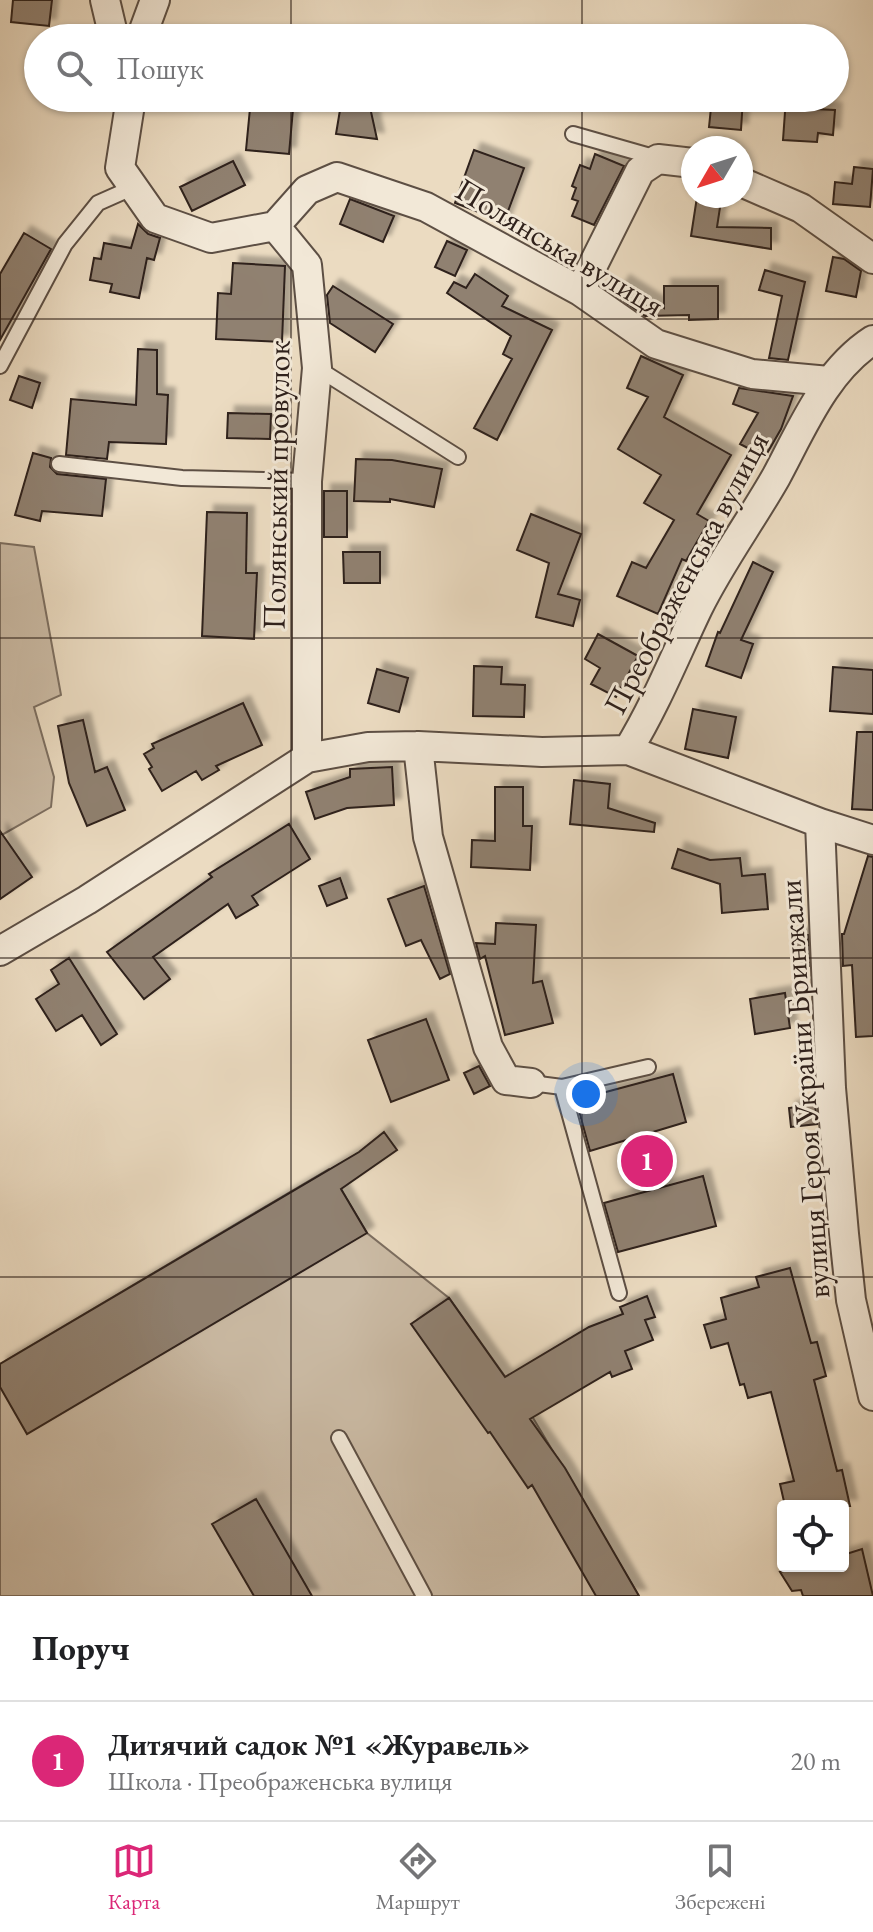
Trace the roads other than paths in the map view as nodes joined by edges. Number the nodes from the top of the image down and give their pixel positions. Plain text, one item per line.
1 (105, 0) edge
2 (155, 0) edge
3 (111, 24) edge
4 (146, 24) edge
5 (124, 112) edge
6 (129, 112) edge
7 (126, 131) junction
8 (573, 134) dead end
9 (658, 159) junction
10 (681, 162) edge
11 (134, 187) junction
12 (753, 187) edge
13 (275, 226) junction
14 (873, 259) edge
15 (580, 291) junction
16 (873, 340) edge
17 (0, 366) edge
18 (317, 368) junction
19 (829, 381) junction
20 (458, 457) dead end
21 (59, 464) dead end
22 (307, 481) junction
23 (418, 746) junction
24 (628, 750) junction
25 (307, 758) junction
26 (820, 823) junction
27 (873, 840) edge
28 (0, 951) edge
29 (648, 1067) dead end
30 (531, 1083) joint
31 (562, 1087) junction
32 (619, 1293) dead end
33 (873, 1396) edge
34 (339, 1438) dead end
35 (424, 1596) edge

1 - 3 street
2 - 4 street
5 - 7 street
6 - 7 street
7 - 11 street
8 - 9 lane
9 - 10 street
9 - 15 street
11 - 13 street
11 - 17 lane
12 - 14 street
13 - 15 street, Полянська вулиця
13 - 18 street, Полянський провулок
15 - 19 street, Полянська вулиця
16 - 19 street, Преображенська вулиця
18 - 20 lane
18 - 22 street, Полянський провулок
19 - 24 street, Преображенська вулиця
21 - 22 lane
22 - 25 street, Полянський провулок
23 - 24 street, Преображенська вулиця
23 - 25 street, Преображенська вулиця
23 - 30 street
24 - 26 street
25 - 28 street, Преображенська вулиця
26 - 27 street
26 - 33 street, вулиця Героя України Бринжали
29 - 31 lane
30 - 31 lane
31 - 32 lane
34 - 35 lane

